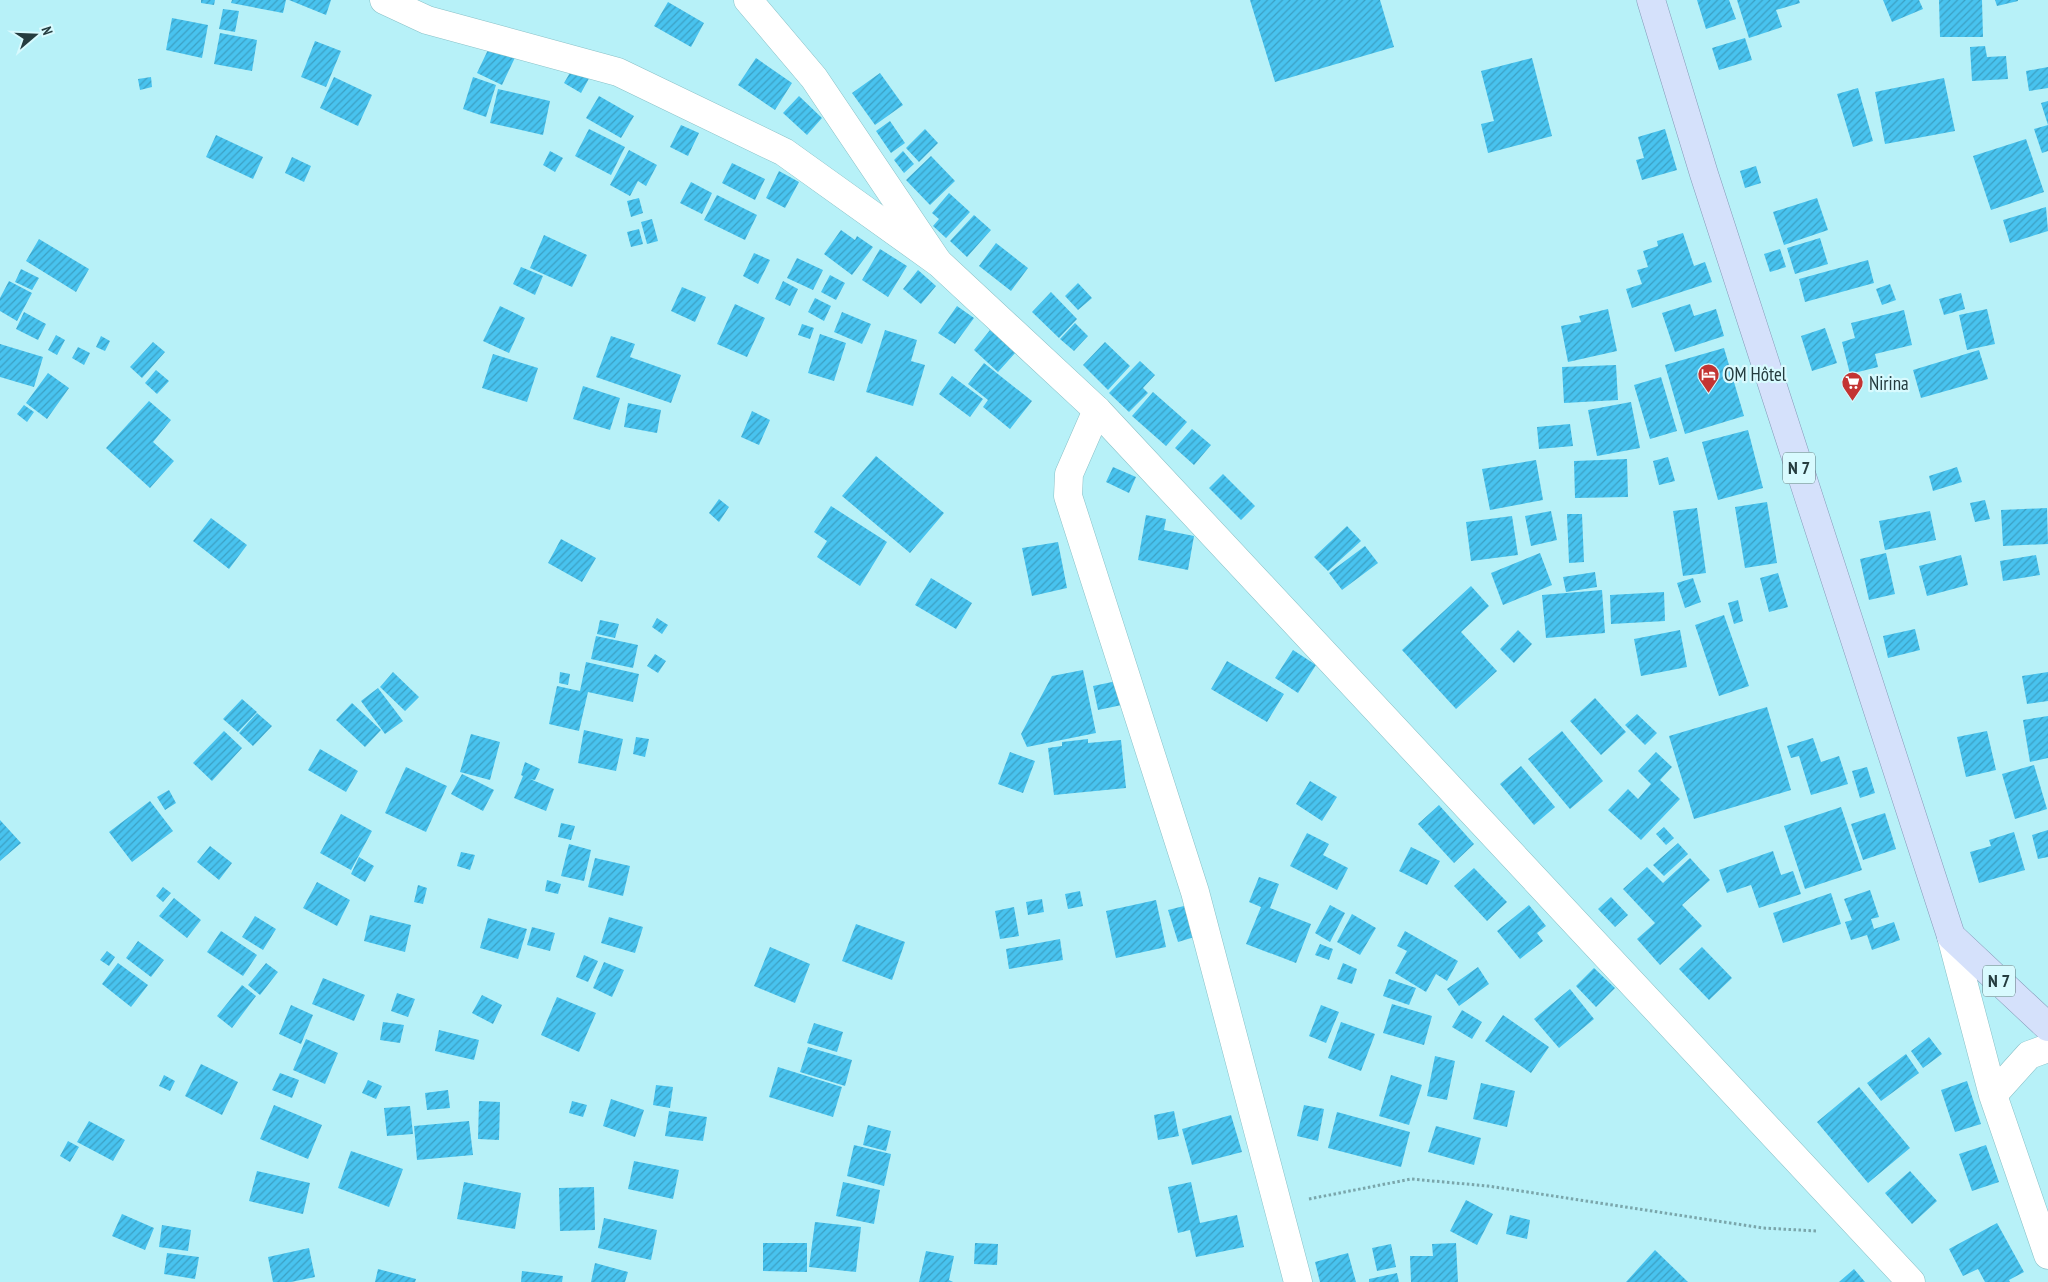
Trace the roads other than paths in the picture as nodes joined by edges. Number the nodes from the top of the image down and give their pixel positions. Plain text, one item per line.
1 (384, 0) edge
2 (748, 0) edge
3 (1651, 0) edge
4 (939, 263) junction
5 (1097, 410) junction
6 (1950, 936) junction
7 (2048, 1027) edge
8 (2048, 1048) edge
9 (1992, 1095) junction
10 (2048, 1255) edge
11 (1298, 1282) edge
12 (1911, 1282) edge

1 - 4 street
2 - 4 street
3 - 6 main road, N 7
4 - 5 street
5 - 11 street
5 - 12 street
6 - 7 main road, N 7
6 - 9 street
8 - 9 street
9 - 10 street

